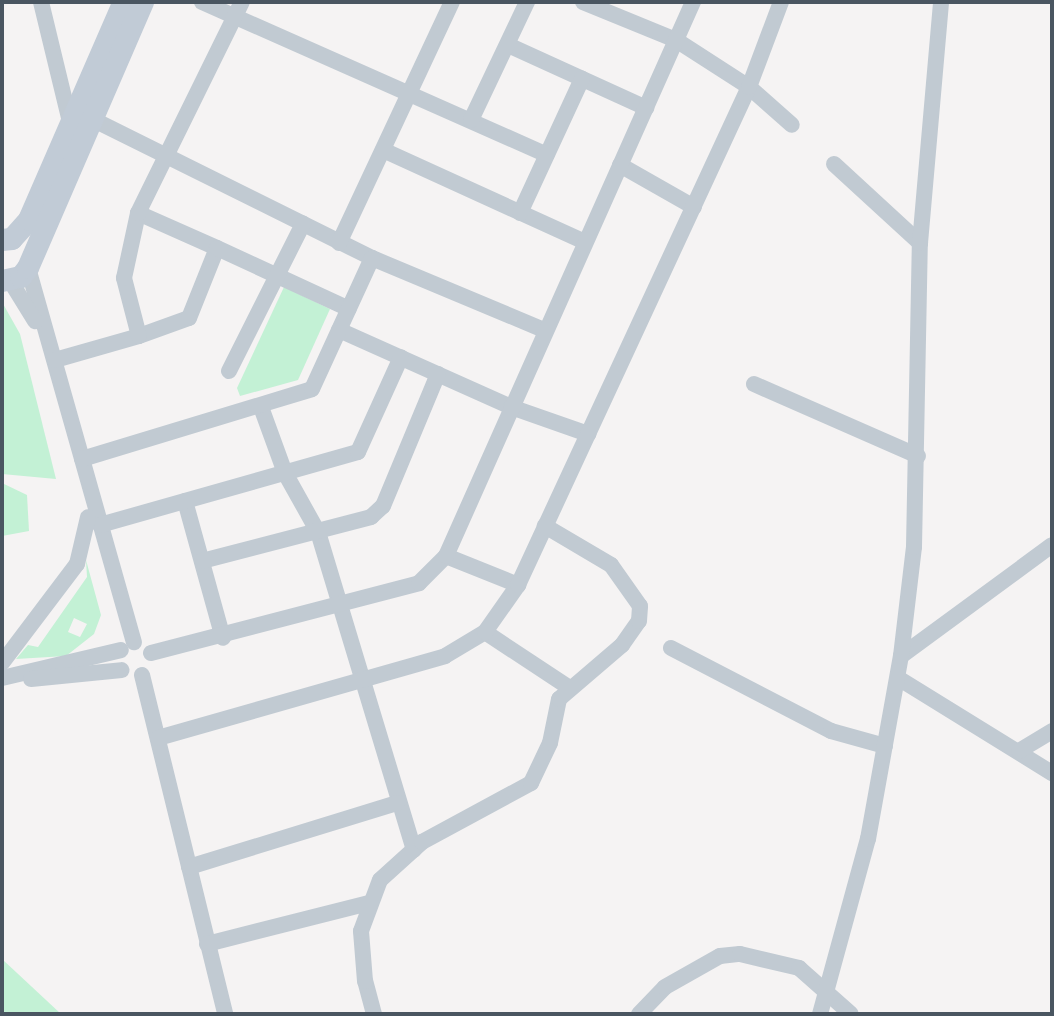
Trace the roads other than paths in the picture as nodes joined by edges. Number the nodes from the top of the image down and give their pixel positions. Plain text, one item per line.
1 (41, 2) edge
2 (124, 2) edge
3 (143, 2) edge
4 (202, 2) edge
5 (452, 2) edge
6 (527, 2) edge
7 (583, 2) edge
8 (693, 2) edge
9 (781, 2) edge
10 (941, 2) edge
11 (239, 9) edge
12 (676, 40) junction
13 (508, 45) junction
14 (582, 79) junction
15 (749, 87) junction
16 (411, 93) junction
17 (646, 108) junction
18 (471, 120) junction
19 (81, 121) junction
20 (792, 125) dead end
21 (383, 150) junction
22 (166, 154) junction
23 (547, 155) junction
24 (834, 164) dead end
25 (620, 165) junction
26 (694, 207) junction
27 (138, 213) junction
28 (520, 213) junction
29 (303, 224) junction
30 (7, 240) edge
31 (585, 242) junction
32 (339, 243) junction
33 (920, 243) junction
34 (217, 248) junction
35 (372, 258) junction
36 (18, 272) edge
37 (278, 277) junction
38 (349, 309) junction
39 (339, 330) junction
40 (544, 330) junction
41 (139, 336) junction
42 (401, 357) junction
43 (55, 360) junction
44 (229, 371) dead end
45 (438, 374) junction
46 (754, 384) dead end
47 (261, 407) junction
48 (511, 407) junction
49 (588, 434) junction
50 (918, 456) junction
51 (82, 459) junction
52 (285, 473) junction
53 (185, 501) junction
54 (94, 521) junction
55 (545, 526) junction
56 (318, 532) junction
57 (1052, 545) edge
58 (446, 556) junction
59 (202, 561) junction
60 (518, 585) junction
61 (338, 608) junction
62 (485, 632) junction
63 (223, 638) junction
64 (126, 646) junction
65 (671, 648) dead end
66 (151, 653) junction
67 (901, 656) junction
68 (2, 663) edge
69 (122, 670) junction
70 (142, 675) junction
71 (360, 678) junction
72 (898, 678) junction
73 (2, 680) edge
74 (568, 687) junction
75 (1052, 731) edge
76 (158, 738) junction
77 (885, 746) junction
78 (1019, 751) junction
79 (1052, 773) edge
80 (397, 803) junction
81 (414, 850) junction
82 (189, 867) junction
83 (369, 903) junction
84 (207, 944) junction
85 (827, 990) junction
86 (225, 1014) edge
87 (374, 1014) edge
88 (639, 1014) edge
89 (820, 1014) edge
90 (851, 1014) edge

1 - 19 street
2 - 19 main road
3 - 19 main road
4 - 11 street
5 - 16 street
6 - 13 street
7 - 12 street
8 - 12 street
9 - 15 street
10 - 33 street
11 - 16 street
11 - 22 street
12 - 15 street
12 - 17 street
13 - 14 street
13 - 18 street
14 - 17 street
14 - 23 street
15 - 20 street
15 - 26 street
16 - 18 street
16 - 21 street
17 - 25 street
18 - 23 street
19 - 22 street
19 - 30 main road
19 - 36 main road
21 - 28 street
21 - 32 street
22 - 27 street
22 - 29 street
23 - 28 street
24 - 33 street
25 - 26 street
25 - 31 street
26 - 49 street
27 - 34 street
27 - 41 street
28 - 31 street
29 - 32 street
29 - 37 street
30 - 36 main road
31 - 40 street
32 - 35 street
33 - 50 street
34 - 37 street
34 - 41 street
35 - 38 street
35 - 40 street
36 - 43 street
36 - 54 street
37 - 38 street
37 - 44 street
38 - 39 street
39 - 42 street
39 - 47 street
40 - 48 street
41 - 43 street
42 - 45 street
42 - 52 street
43 - 51 street
45 - 48 street
45 - 56 street
46 - 50 street
47 - 51 street
47 - 52 street
48 - 49 street
48 - 58 street
49 - 55 street
50 - 67 street
51 - 54 street
52 - 53 street
52 - 56 street
53 - 54 street
53 - 59 street
54 - 64 street
54 - 68 street
55 - 60 street
55 - 74 street
56 - 59 street
56 - 61 street
57 - 67 street
58 - 60 street
58 - 61 street
59 - 63 street
60 - 62 street
61 - 63 street
61 - 71 street
62 - 71 street
62 - 74 street
63 - 66 street
64 - 66 street
64 - 69 street
64 - 73 street
65 - 77 street
66 - 70 street
67 - 72 street
69 - 70 street
69 - 73 street
70 - 76 street
71 - 76 street
71 - 80 street
72 - 77 street
72 - 78 street
74 - 81 street
75 - 78 street
76 - 82 street
77 - 85 street
78 - 79 street
80 - 81 street
80 - 82 street
81 - 83 street
82 - 84 street
83 - 84 street
83 - 87 street
84 - 86 street
85 - 88 street
85 - 89 street
85 - 90 street

